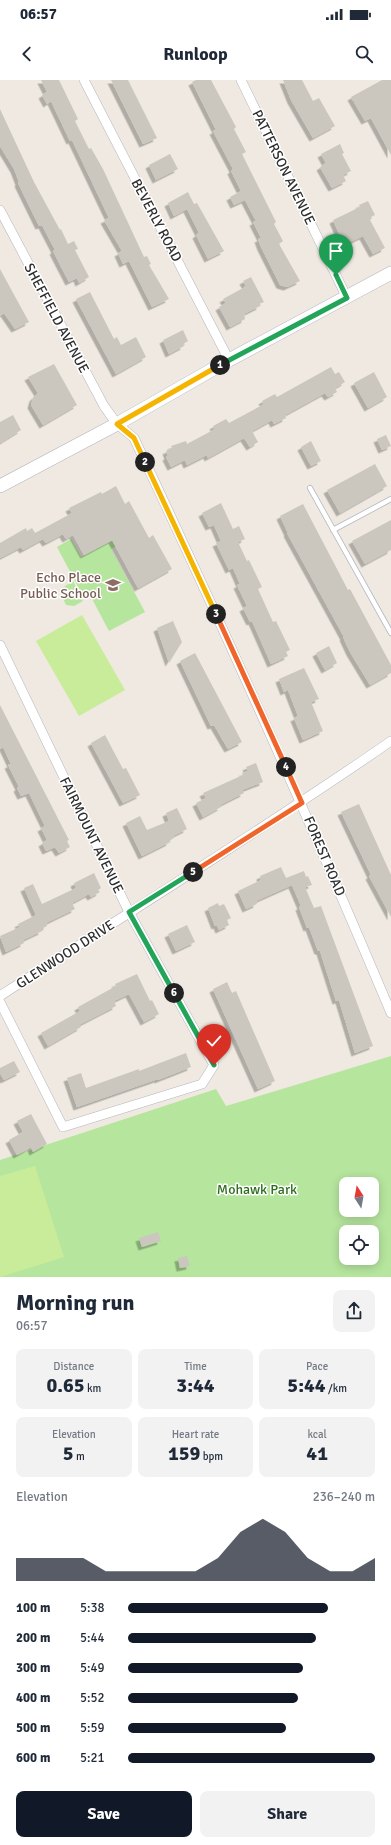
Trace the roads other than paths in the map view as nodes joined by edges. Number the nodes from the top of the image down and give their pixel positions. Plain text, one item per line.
1 (84, 80) edge
2 (241, 80) edge
3 (0, 210) edge
4 (391, 273) edge
5 (347, 298) junction
6 (230, 360) junction
7 (117, 424) junction
8 (0, 486) edge
9 (310, 488) dead end
10 (391, 499) edge
11 (333, 530) junction
12 (391, 634) edge
13 (0, 645) edge
14 (391, 741) edge
15 (302, 803) junction
16 (129, 912) junction
17 (0, 996) edge
18 (0, 1002) edge
19 (391, 1013) edge

1 - 6 street, BEVERLY ROAD
2 - 5 street, PATTERSON AVENUE
3 - 7 street, SHEFFIELD AVENUE
4 - 5 main road
5 - 6 main road
6 - 7 main road
7 - 8 main road
7 - 15 street, FOREST ROAD
9 - 11 lane
10 - 11 lane
11 - 12 lane
13 - 16 street, FAIRMOUNT AVENUE
14 - 15 street, GLENWOOD DRIVE
15 - 16 street, GLENWOOD DRIVE
15 - 19 street, FOREST ROAD
16 - 17 street, GLENWOOD DRIVE
16 - 18 street, FAIRMOUNT AVENUE

